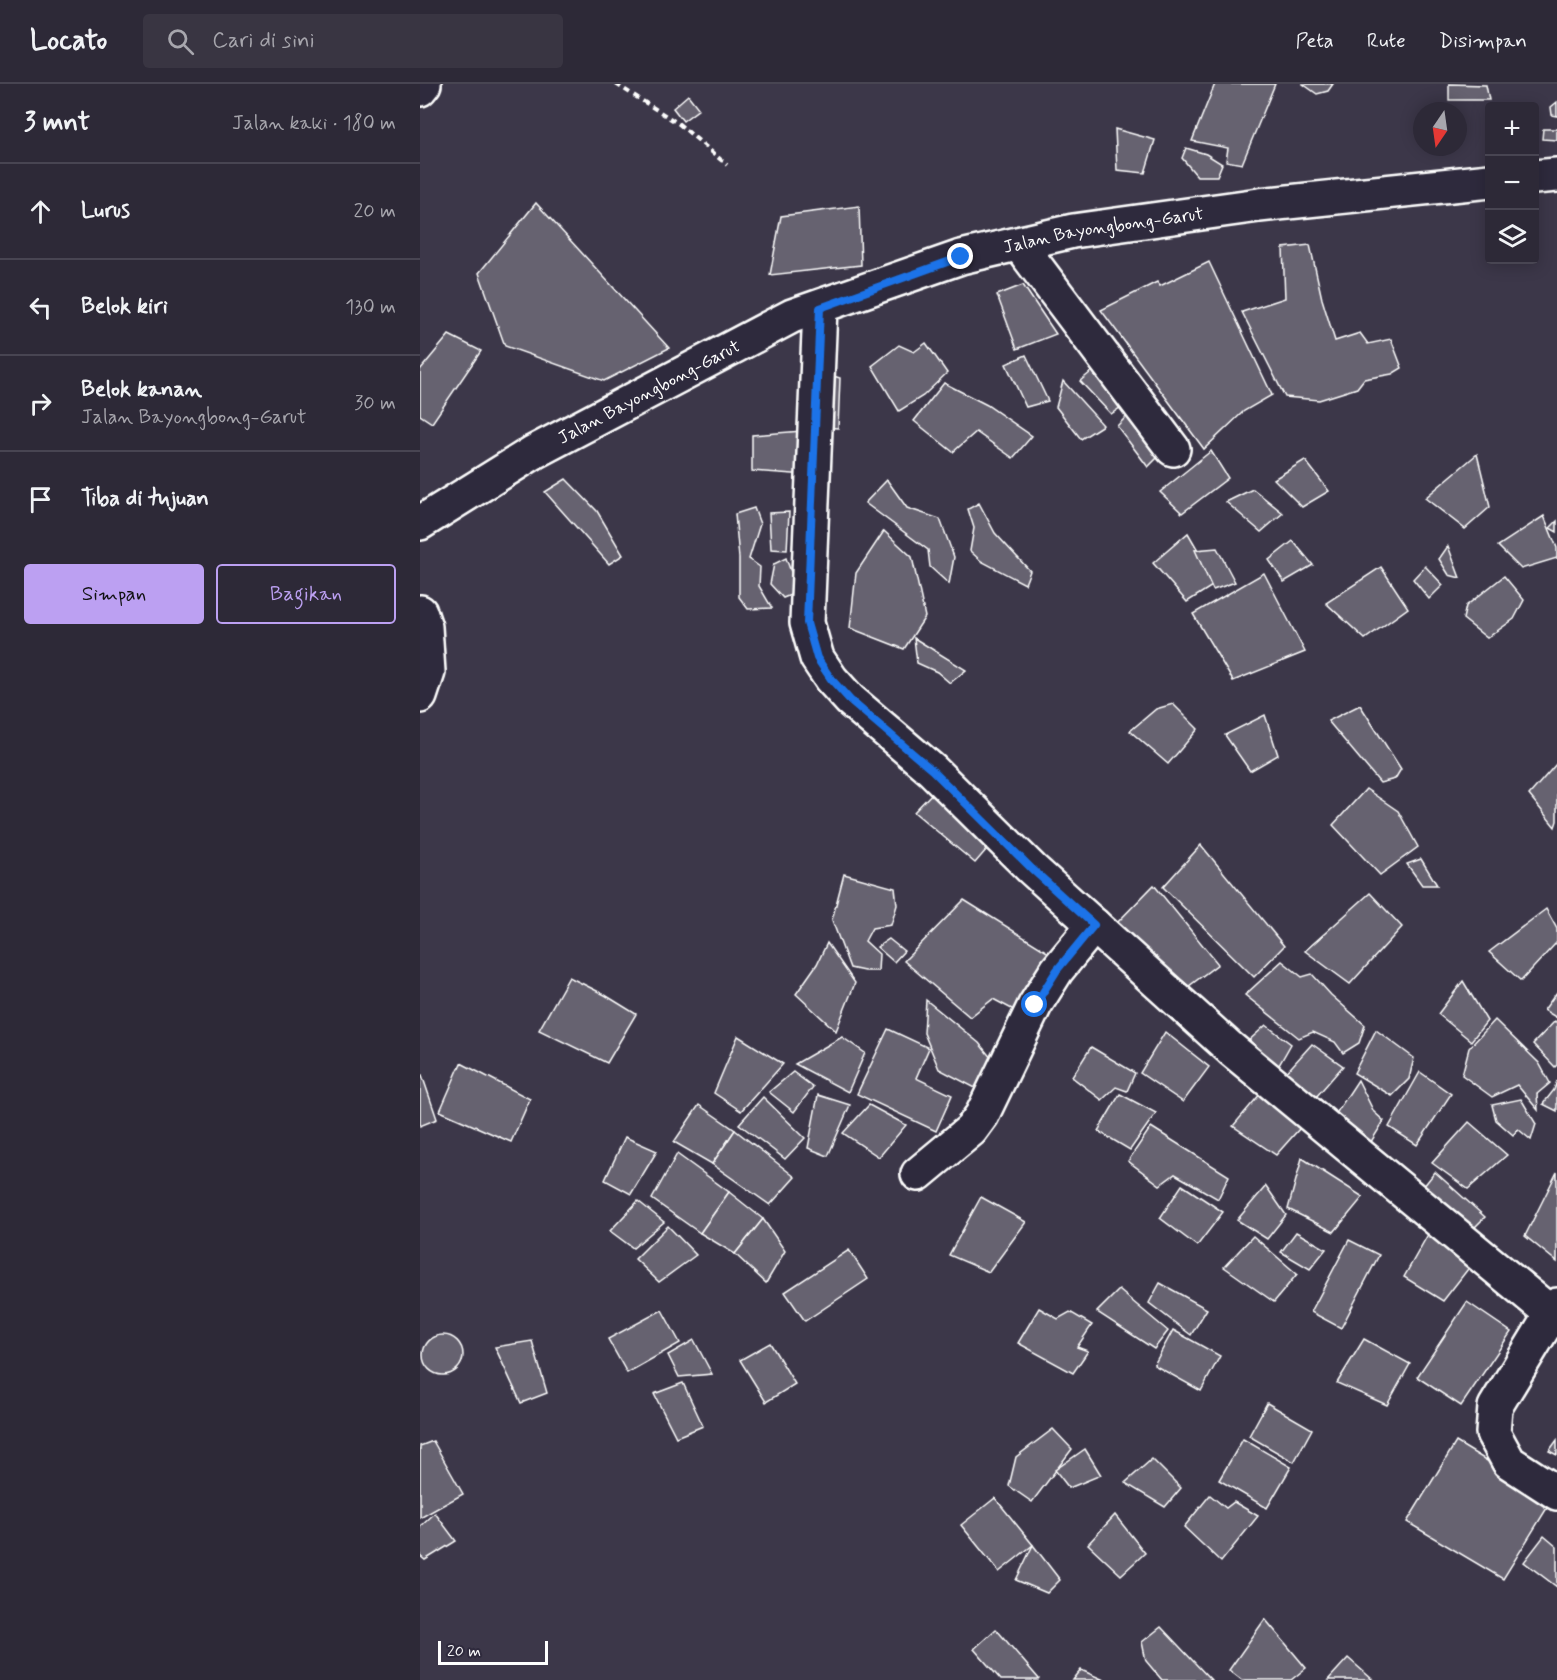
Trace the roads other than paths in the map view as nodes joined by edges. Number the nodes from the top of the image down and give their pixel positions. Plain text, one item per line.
1 (424, 84) edge
2 (420, 90) edge
3 (1557, 175) edge
4 (1539, 177) edge
5 (1485, 182) edge
6 (1019, 244) junction
7 (820, 308) junction
8 (1173, 449) dead end
9 (420, 523) edge
10 (420, 612) edge
11 (420, 696) edge
12 (1094, 925) junction
13 (918, 1174) dead end
14 (1555, 1309) edge
15 (1557, 1493) edge

1 - 2 street
3 - 4 street
5 - 6 street, Jalan Bayongbong-Garut
6 - 7 street, Jalan Bayongbong-Garut
6 - 8 street
7 - 9 street, Jalan Bayongbong-Garut
7 - 12 street
10 - 11 street
12 - 13 street
12 - 14 street
14 - 15 street

